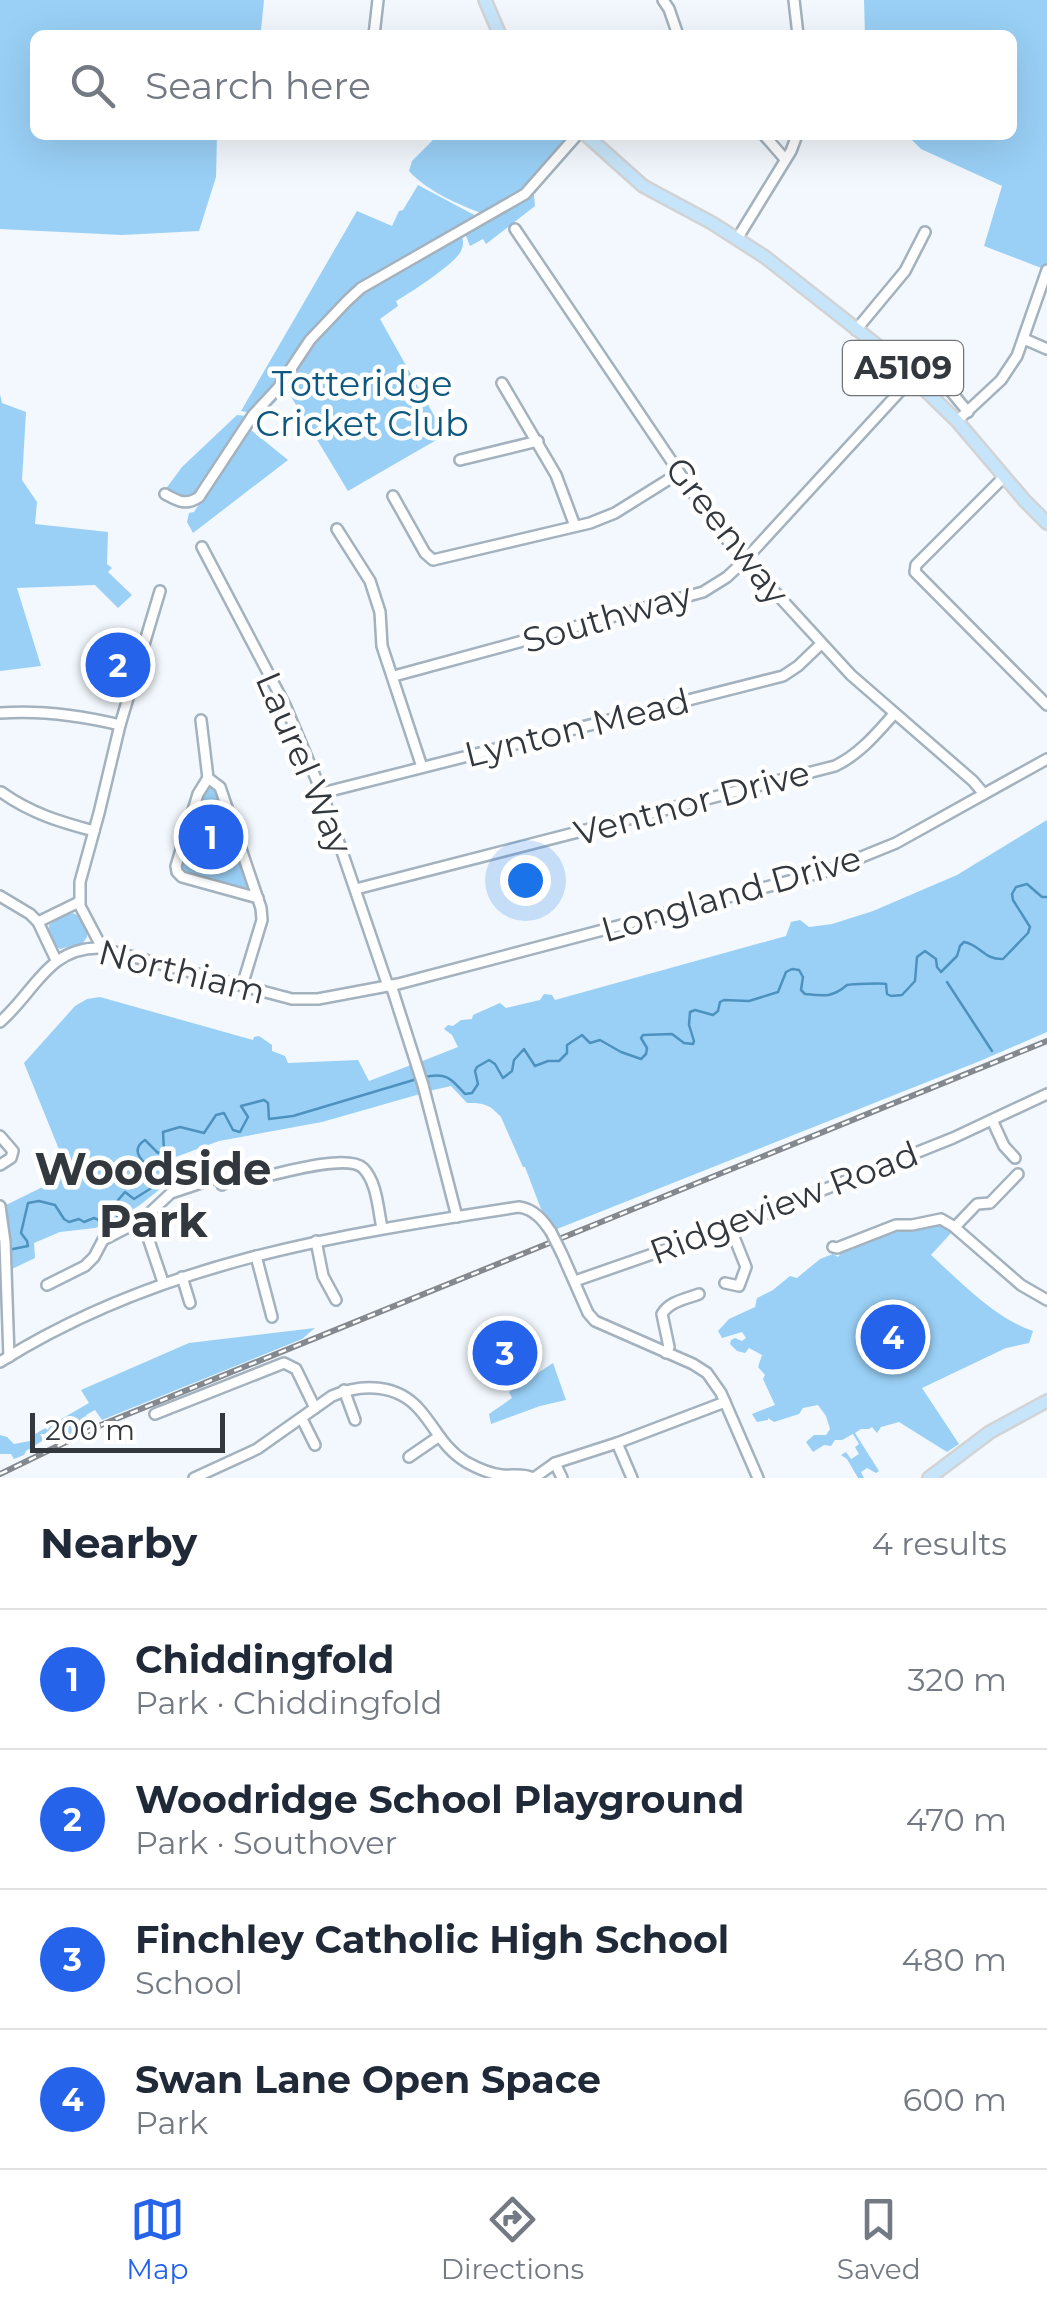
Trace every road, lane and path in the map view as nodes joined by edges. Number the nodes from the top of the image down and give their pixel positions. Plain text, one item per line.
1 (378, 0) edge
2 (485, 0) edge
3 (663, 0) edge
4 (794, 0) edge
5 (375, 30) edge
6 (498, 30) edge
7 (676, 30) edge
8 (797, 30) edge
9 (573, 140) edge
10 (592, 140) edge
11 (768, 140) edge
12 (795, 140) edge
13 (785, 160) junction
14 (514, 229) dead end
15 (925, 232) dead end
16 (737, 239) junction
17 (1047, 270) edge
18 (856, 330) junction
19 (1024, 339) junction
20 (1047, 350) edge
21 (913, 377) junction
22 (502, 383) dead end
23 (944, 383) dead end
24 (968, 412) junction
25 (957, 422) junction
26 (538, 441) junction
27 (460, 460) dead end
28 (679, 473) junction
29 (1004, 477) junction
30 (165, 494) dead end
31 (393, 496) dead end
32 (1047, 523) edge
33 (575, 526) junction
34 (337, 529) dead end
35 (202, 546) dead end
36 (744, 561) junction
37 (160, 590) dead end
38 (822, 644) junction
39 (394, 676) junction
40 (1047, 705) edge
41 (0, 713) edge
42 (894, 714) junction
43 (202, 720) dead end
44 (120, 725) junction
45 (1047, 759) edge
46 (422, 767) junction
47 (208, 778) junction
48 (1, 792) edge
49 (322, 793) junction
50 (984, 794) junction
51 (94, 831) junction
52 (356, 889) junction
53 (0, 896) edge
54 (258, 898) junction
55 (79, 902) junction
56 (38, 922) junction
57 (100, 948) junction
58 (56, 960) junction
59 (392, 985) junction
60 (242, 986) junction
61 (0, 1022) edge
62 (1047, 1094) edge
63 (992, 1120) junction
64 (0, 1136) edge
65 (1015, 1158) dead end
66 (0, 1165) edge
67 (1018, 1174) dead end
68 (255, 1179) dead end
69 (222, 1185) dead end
70 (0, 1206) edge
71 (457, 1217) junction
72 (142, 1220) junction
73 (730, 1227) junction
74 (382, 1228) junction
75 (955, 1228) junction
76 (316, 1241) junction
77 (832, 1247) dead end
78 (256, 1256) junction
79 (182, 1277) junction
80 (575, 1281) junction
81 (163, 1282) junction
82 (725, 1283) dead end
83 (46, 1285) dead end
84 (699, 1294) dead end
85 (336, 1300) dead end
86 (1047, 1300) edge
87 (190, 1303) dead end
88 (272, 1317) dead end
89 (666, 1353) junction
90 (4, 1359) edge
91 (344, 1390) junction
92 (1047, 1400) edge
93 (725, 1402) junction
94 (314, 1408) junction
95 (155, 1414) dead end
96 (302, 1418) junction
97 (354, 1420) dead end
98 (438, 1437) junction
99 (618, 1443) junction
100 (315, 1445) dead end
101 (408, 1457) dead end
102 (555, 1463) junction
103 (194, 1478) edge
104 (533, 1478) edge
105 (562, 1478) edge
106 (632, 1478) edge
107 (758, 1478) edge
108 (930, 1478) edge

1 - 5 street
2 - 6 main road
3 - 7 street
4 - 8 street
9 - 30 street
10 - 16 main road, A5109
11 - 13 street
12 - 13 street
13 - 16 street
14 - 28 street, Greenway
15 - 18 street
16 - 18 main road, A5109
17 - 19 street
18 - 21 main road, A5109
19 - 20 street
19 - 24 street
21 - 25 main road, A5109
21 - 36 street, Southway
22 - 26 street
23 - 24 street
24 - 25 street
25 - 29 main road, A5109
26 - 27 street
26 - 33 street
28 - 33 street
28 - 36 street, Greenway
29 - 32 main road, A5109
29 - 40 street
31 - 33 street
34 - 39 street
35 - 49 street, Laurel Way
36 - 38 street, Greenway
36 - 39 street, Southway
37 - 44 street
38 - 42 street, Greenway
38 - 46 street, Lynton Mead
39 - 46 street
41 - 44 street
42 - 50 street, Greenway
42 - 52 street, Ventnor Drive
43 - 47 street
44 - 51 street
45 - 50 street, Longland Drive
46 - 49 street, Lynton Mead
47 - 54 street
47 - 54 street
48 - 51 street
49 - 52 street, Laurel Way
50 - 59 street, Longland Drive
51 - 55 street
52 - 59 street, Laurel Way
53 - 56 street
54 - 60 street
55 - 56 street
55 - 57 street
56 - 58 street, Northiam
57 - 58 street, Northiam
57 - 60 street, Northiam
58 - 61 street
59 - 60 street, Northiam
59 - 71 street, Laurel Way
62 - 63 street, Ridgeview Road
63 - 65 street
63 - 73 street, Ridgeview Road
64 - 66 street
67 - 75 street
68 - 74 street
69 - 72 street
70 - 90 street
71 - 74 street
71 - 80 street, bridge
72 - 81 street
72 - 83 street
73 - 80 street, Ridgeview Road
73 - 82 street
74 - 76 street
75 - 77 street
75 - 86 street
76 - 78 street
76 - 85 street
78 - 79 street
78 - 88 street
79 - 81 street
79 - 87 street
80 - 89 street
81 - 90 street
84 - 89 street
89 - 93 street
91 - 94 street
91 - 97 street
91 - 98 street
92 - 108 main road
93 - 99 street
93 - 107 street
94 - 95 street
94 - 96 street
96 - 100 street
96 - 103 street
98 - 101 street
98 - 104 street
99 - 102 street
99 - 106 street
102 - 104 street
102 - 105 street

